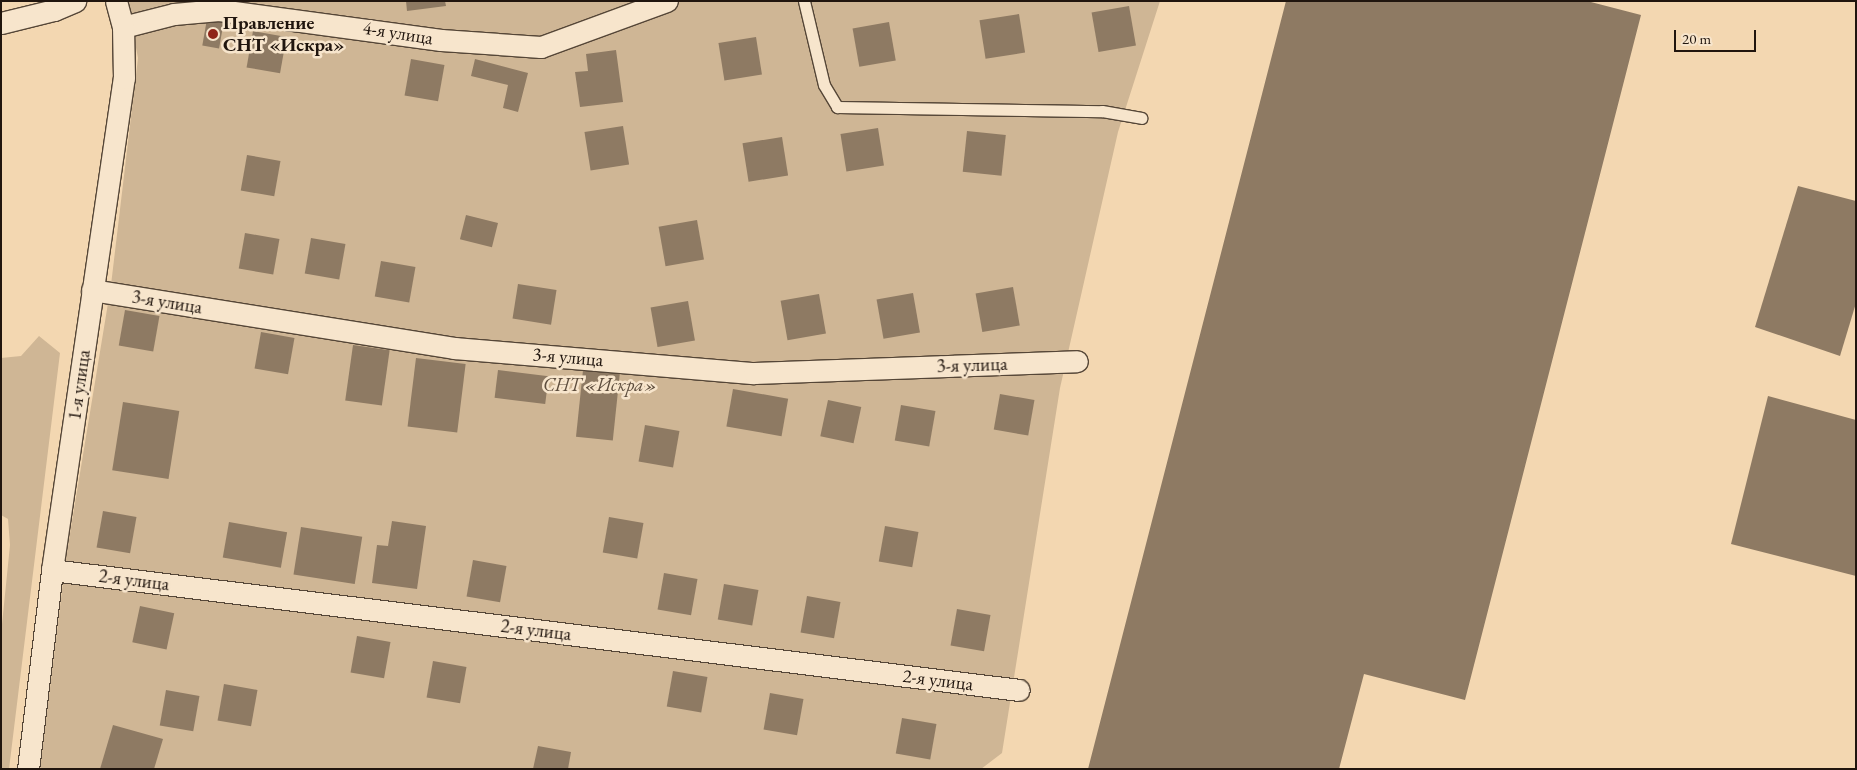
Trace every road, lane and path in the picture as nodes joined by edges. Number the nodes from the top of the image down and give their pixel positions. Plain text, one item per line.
1 (74, 1) edge
2 (116, 1) edge
3 (667, 1) edge
4 (804, 1) edge
5 (1, 23) edge
6 (123, 26) junction
7 (1141, 118) dead end
8 (92, 290) junction
9 (1077, 361) dead end
10 (52, 570) junction
11 (1019, 690) dead end
12 (28, 769) edge

1 - 5 street
2 - 6 street, 1-я улица
3 - 6 street, 4-я улица
4 - 7 lane
6 - 8 street, 1-я улица
8 - 9 street, 3-я улица
8 - 10 street, 1-я улица
10 - 11 street, 2-я улица
10 - 12 street, 1-я улица

